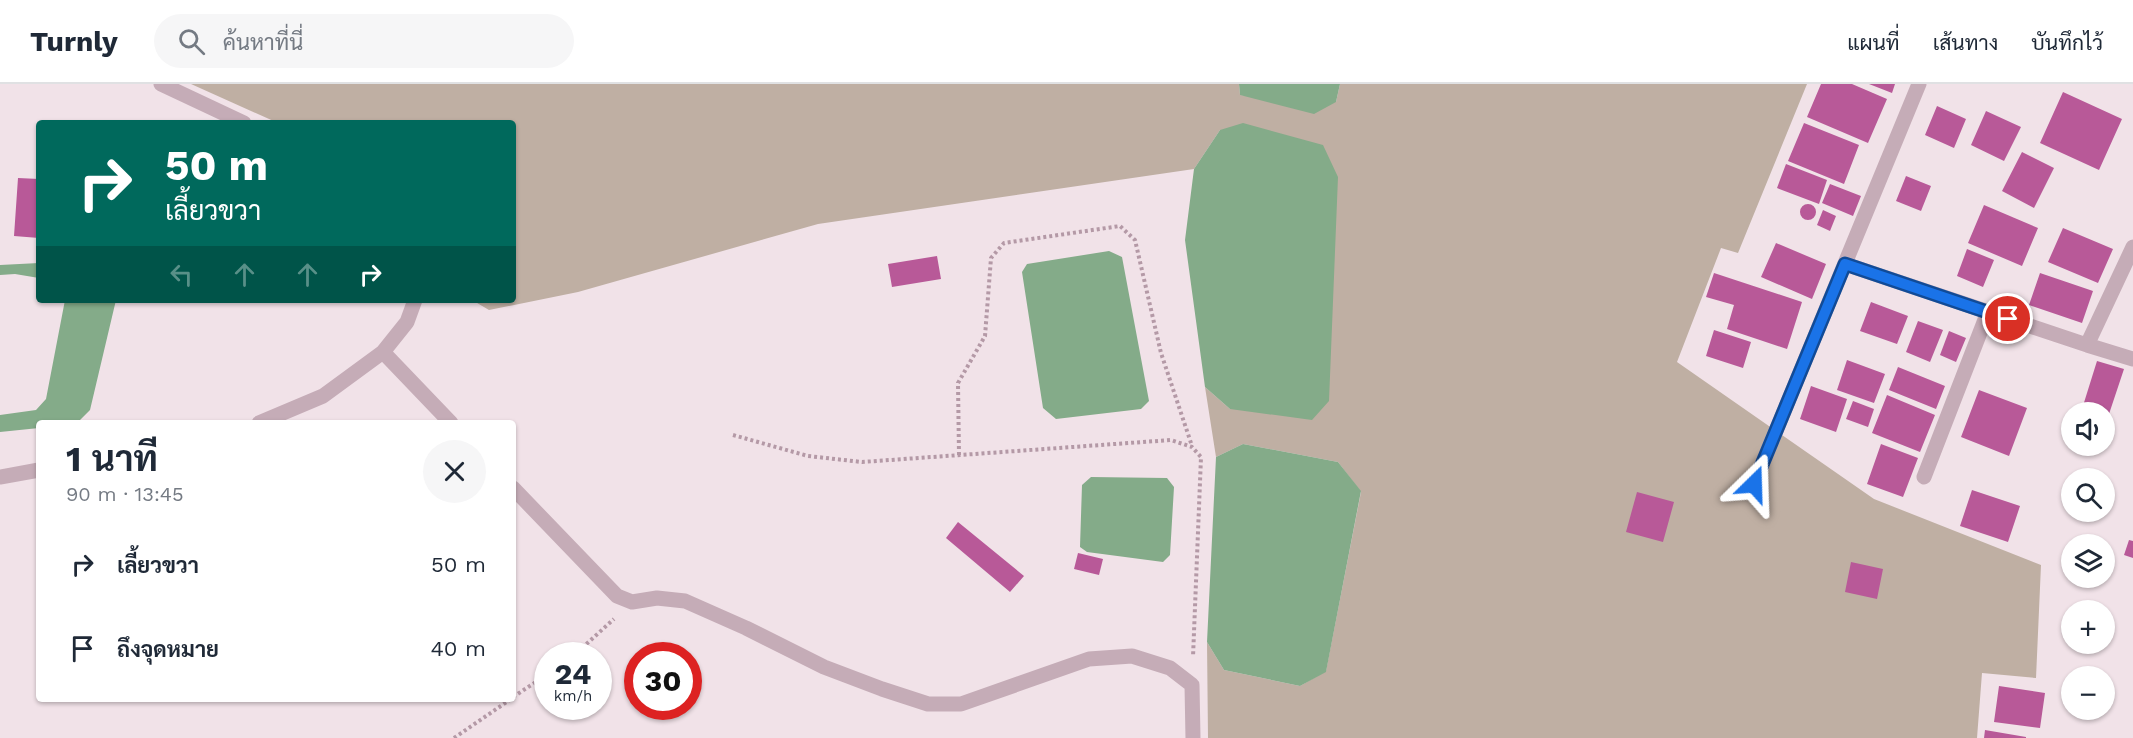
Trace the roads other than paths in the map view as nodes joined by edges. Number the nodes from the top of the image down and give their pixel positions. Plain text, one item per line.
1 (161, 84) edge
2 (1919, 84) edge
3 (238, 120) edge
4 (2133, 247) edge
5 (1845, 264) junction
6 (414, 303) edge
7 (1988, 312) junction
8 (2087, 345) junction
9 (383, 352) junction
10 (2133, 358) edge
11 (266, 420) edge
12 (448, 420) edge
13 (36, 471) edge
14 (0, 477) edge
15 (1924, 477) dead end
16 (1754, 484) dead end
17 (516, 491) edge
18 (1192, 738) edge

1 - 3 street
2 - 5 street
4 - 8 street
5 - 7 street
5 - 16 street
6 - 9 street
7 - 8 street
7 - 15 street
8 - 10 street
9 - 11 street
9 - 12 street
13 - 14 street
17 - 18 street

